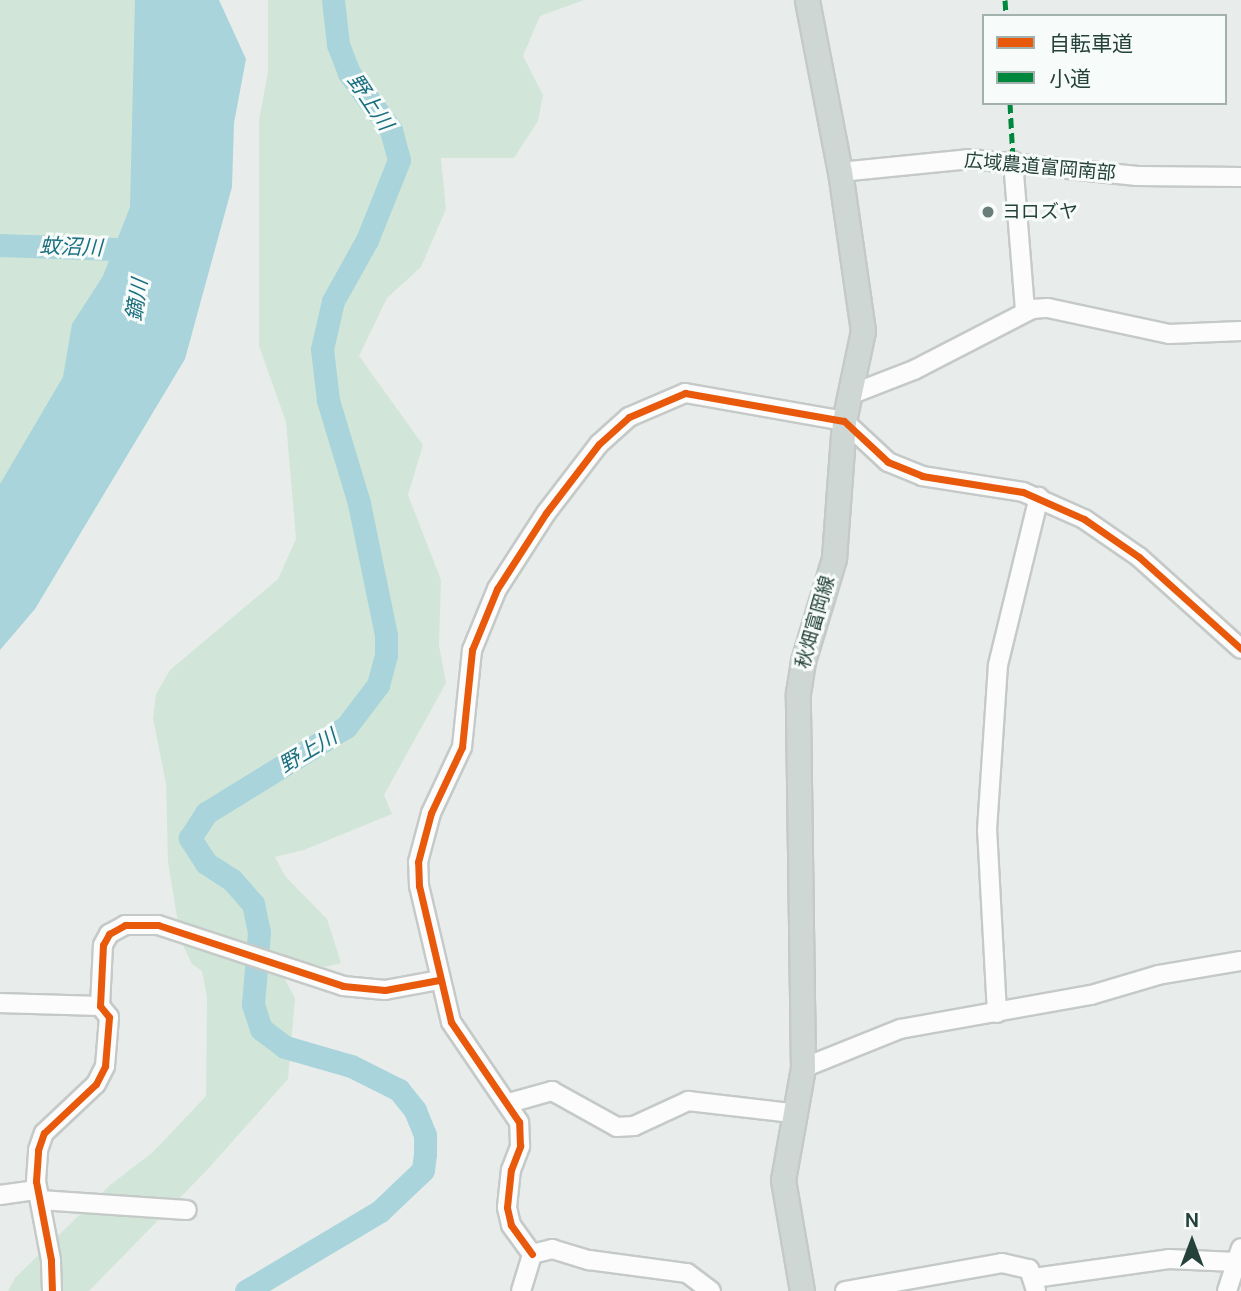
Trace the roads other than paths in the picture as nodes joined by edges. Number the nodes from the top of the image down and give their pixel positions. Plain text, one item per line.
1 (807, 0) edge
2 (1013, 161) junction
3 (840, 172) junction
4 (1241, 177) edge
5 (1025, 311) junction
6 (1241, 331) edge
7 (852, 394) junction
8 (844, 421) junction
9 (1039, 497) junction
10 (1241, 649) edge
11 (1241, 961) edge
12 (439, 980) junction
13 (0, 1003) edge
14 (100, 1006) junction
15 (997, 1013) junction
16 (803, 1068) junction
17 (509, 1103) junction
18 (792, 1113) junction
19 (0, 1195) edge
20 (38, 1195) junction
21 (187, 1210) dead end
22 (532, 1254) junction
23 (1238, 1255) edge
24 (1035, 1285) edge
25 (901, 1286) edge
26 (52, 1291) edge
27 (522, 1291) edge
28 (711, 1291) edge
29 (802, 1291) edge
30 (845, 1291) edge
31 (1227, 1291) edge

1 - 3 main road, 秋畑富岡線
2 - 3 street, 広域農道富岡南部
2 - 4 street, 広域農道富岡南部
2 - 5 street
3 - 7 main road, 秋畑富岡線
5 - 6 street
5 - 7 street
7 - 8 main road, 秋畑富岡線
8 - 9 street
8 - 12 street
8 - 16 main road, 秋畑富岡線
9 - 10 street
9 - 15 street
11 - 15 street
12 - 14 street
12 - 17 street
13 - 14 street
14 - 20 street
15 - 16 street
16 - 18 main road, 秋畑富岡線
17 - 18 street
17 - 22 street
18 - 29 main road, 秋畑富岡線
19 - 20 street
20 - 21 street
20 - 26 street
22 - 27 street
22 - 28 street
23 - 24 street
23 - 31 street
24 - 25 street
25 - 30 street

